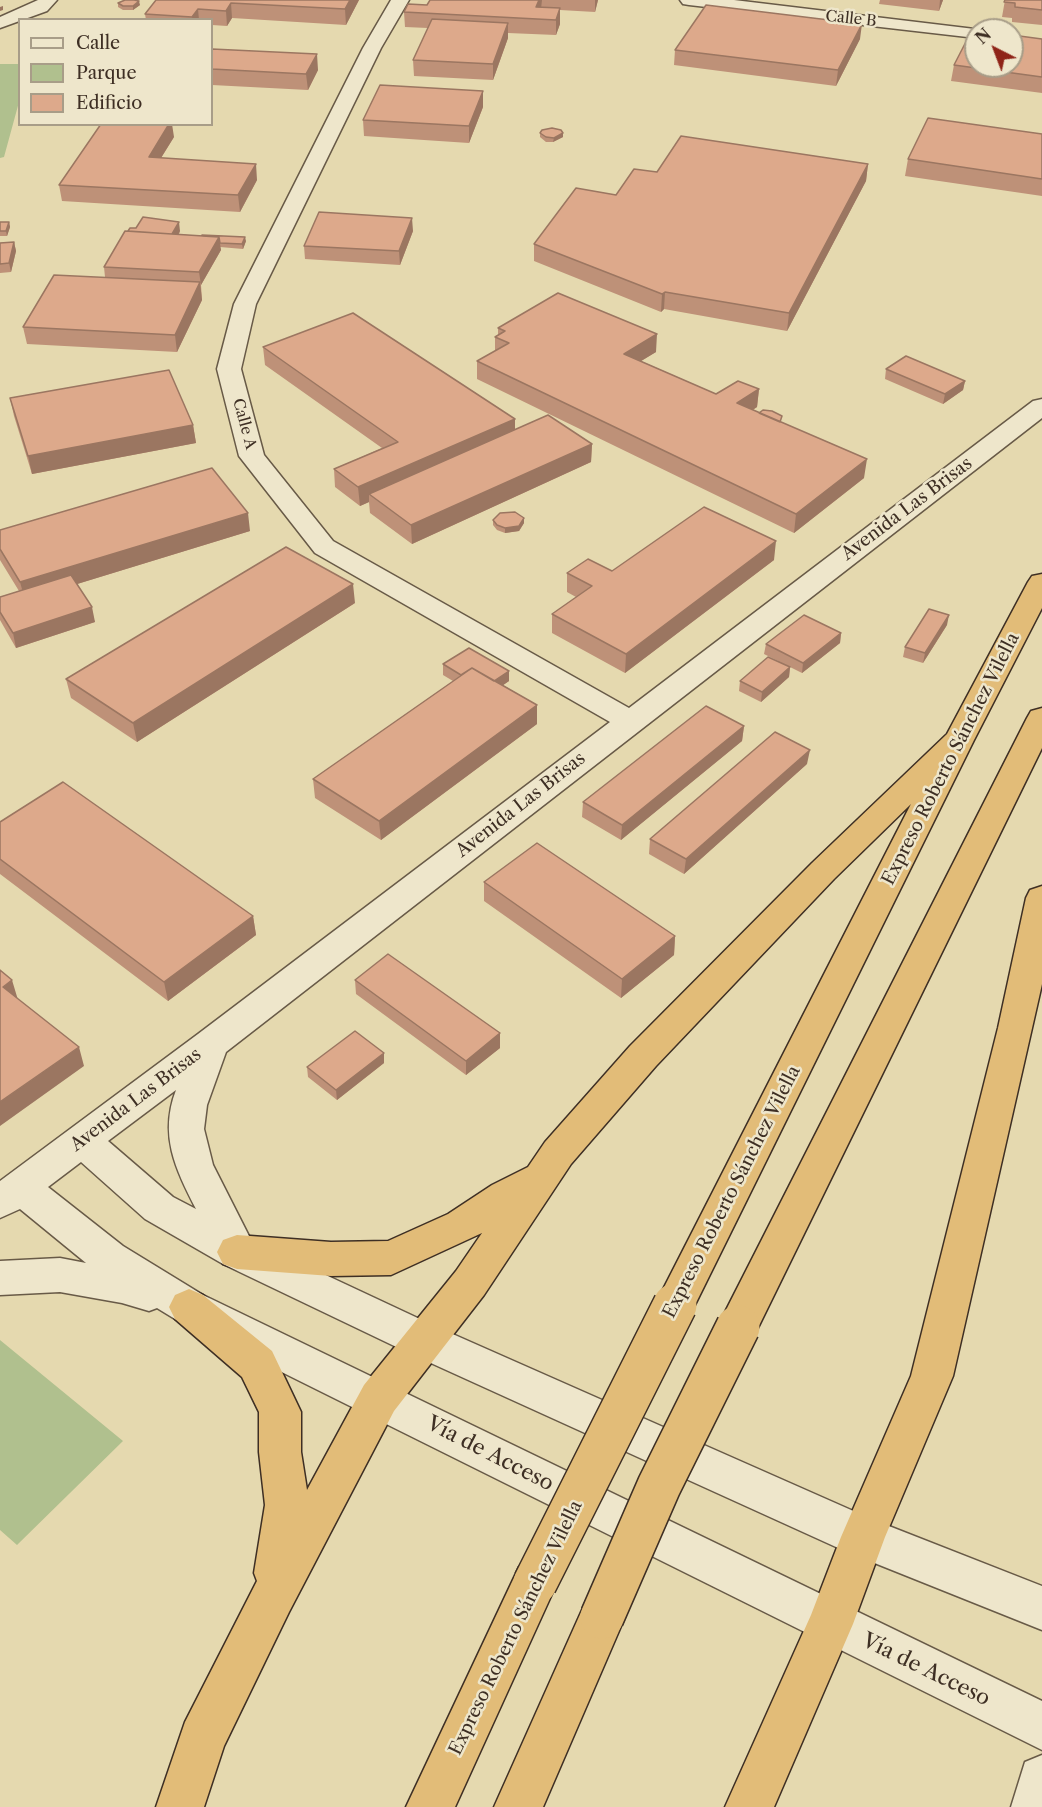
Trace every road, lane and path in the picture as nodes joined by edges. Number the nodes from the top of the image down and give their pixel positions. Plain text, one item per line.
1 (48, 0) edge
2 (400, 0) edge
3 (689, 0) edge
4 (0, 23) edge
5 (964, 32) edge
6 (1042, 406) edge
7 (1042, 582) edge
8 (1042, 718) edge
9 (630, 721) junction
10 (959, 740) junction
11 (1042, 898) edge
12 (211, 1044) junction
13 (81, 1140) junction
14 (542, 1176) junction
15 (10, 1194) edge
16 (237, 1252) junction
17 (0, 1278) edge
18 (189, 1307) junction
19 (425, 1341) junction
20 (379, 1398) junction
21 (863, 1537) junction
22 (273, 1596) junction
23 (1042, 1608) edge
24 (830, 1624) junction
25 (1042, 1726) edge
26 (1042, 1779) edge
27 (180, 1807) edge
28 (430, 1807) edge
29 (518, 1807) edge
30 (749, 1807) edge
31 (1035, 1807) edge

1 - 4 street
2 - 9 street, Calle A
3 - 5 street, Calle B
6 - 9 street, Avenida Las Brisas
7 - 10 highway, Expreso Roberto Sánchez Vilella
8 - 29 highway, bridge
9 - 12 street, Avenida Las Brisas
10 - 14 highway
10 - 28 highway, Expreso Roberto Sánchez Vilella, bridge
11 - 21 highway
12 - 13 street, Avenida Las Brisas
12 - 16 street
13 - 15 street, Avenida Las Brisas
13 - 16 street
14 - 16 highway
14 - 19 highway
15 - 18 street, Vía de Acceso
16 - 19 street
17 - 18 street
18 - 20 street, Vía de Acceso
18 - 22 highway
19 - 20 highway
19 - 21 street
20 - 22 highway
20 - 24 street, Vía de Acceso
21 - 23 street
21 - 24 highway
22 - 27 highway
24 - 25 street, Vía de Acceso
24 - 30 highway
26 - 31 street

